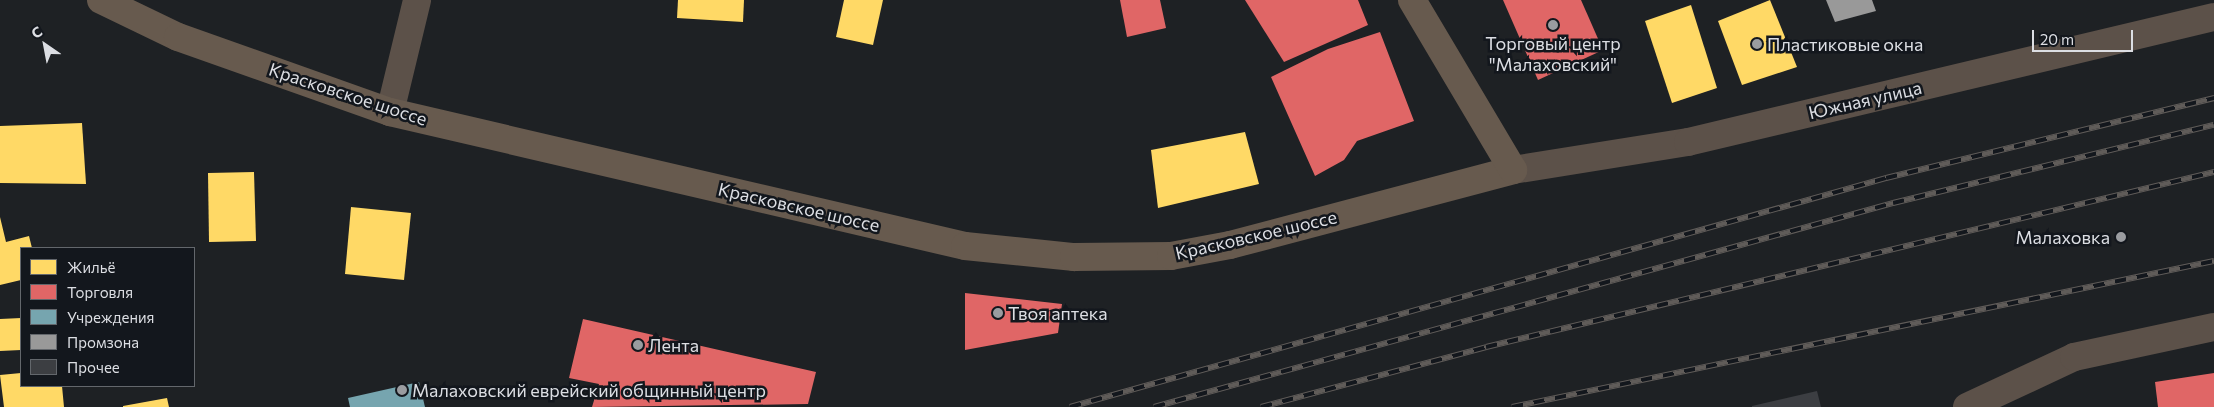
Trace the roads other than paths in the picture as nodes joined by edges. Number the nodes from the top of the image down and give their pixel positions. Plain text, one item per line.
1 (101, 0) edge
2 (417, 0) edge
3 (1412, 0) edge
4 (2214, 17) edge
5 (390, 112) junction
6 (1513, 170) junction
7 (2214, 327) edge
8 (1967, 407) edge

1 - 5 main road, Красковское шоссе
2 - 5 street
3 - 6 main road
4 - 6 street, Южная улица
5 - 6 main road, Красковское шоссе
7 - 8 street

